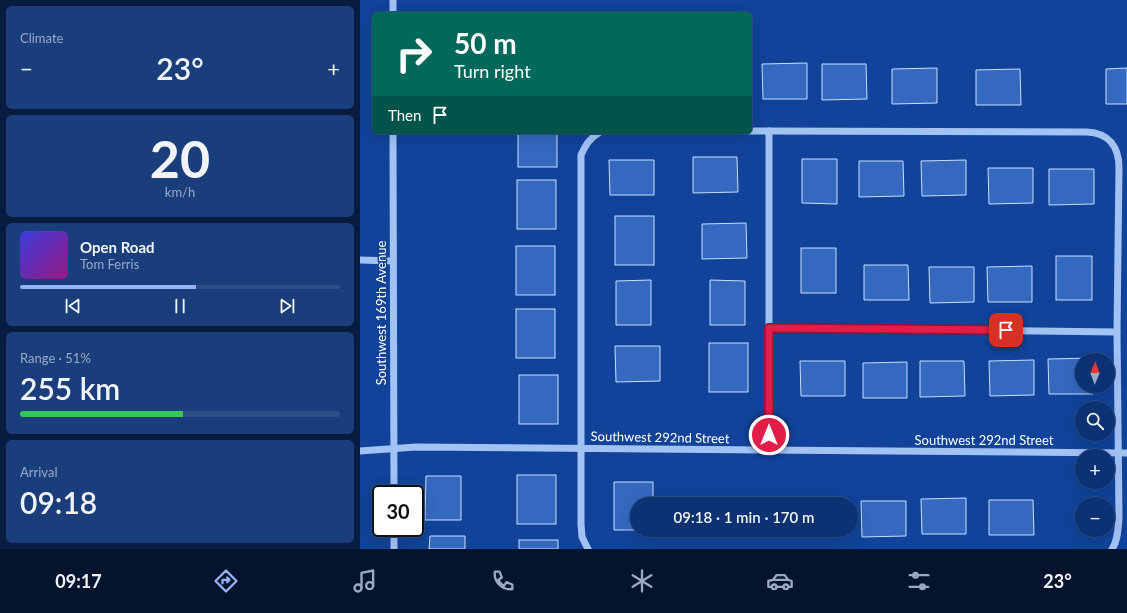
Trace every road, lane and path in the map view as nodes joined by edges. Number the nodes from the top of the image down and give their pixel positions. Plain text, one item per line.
1 (393, 0) edge
2 (393, 12) edge
3 (752, 130) edge
4 (769, 131) junction
5 (393, 134) edge
6 (597, 134) edge
7 (360, 260) edge
8 (393, 261) junction
9 (769, 328) junction
10 (1117, 332) junction
11 (393, 449) junction
12 (581, 449) junction
13 (769, 450) junction
14 (360, 451) edge
15 (1118, 453) junction
16 (1127, 453) edge
17 (394, 485) edge
18 (394, 537) edge
19 (394, 549) edge
20 (588, 549) edge
21 (1112, 549) edge

1 - 2 street
3 - 4 street
4 - 9 street
4 - 10 street
5 - 8 street, Southwest 169th Avenue
6 - 12 street
7 - 8 street
8 - 11 street, Southwest 169th Avenue
9 - 10 street
9 - 13 street
10 - 15 street
11 - 12 street, Southwest 292nd Street
11 - 14 street, Southwest 292nd Street
11 - 17 street, Southwest 169th Avenue
12 - 13 street, Southwest 292nd Street
12 - 20 street
13 - 15 street, Southwest 292nd Street
15 - 16 street, Southwest 292nd Street
15 - 21 street
18 - 19 street

